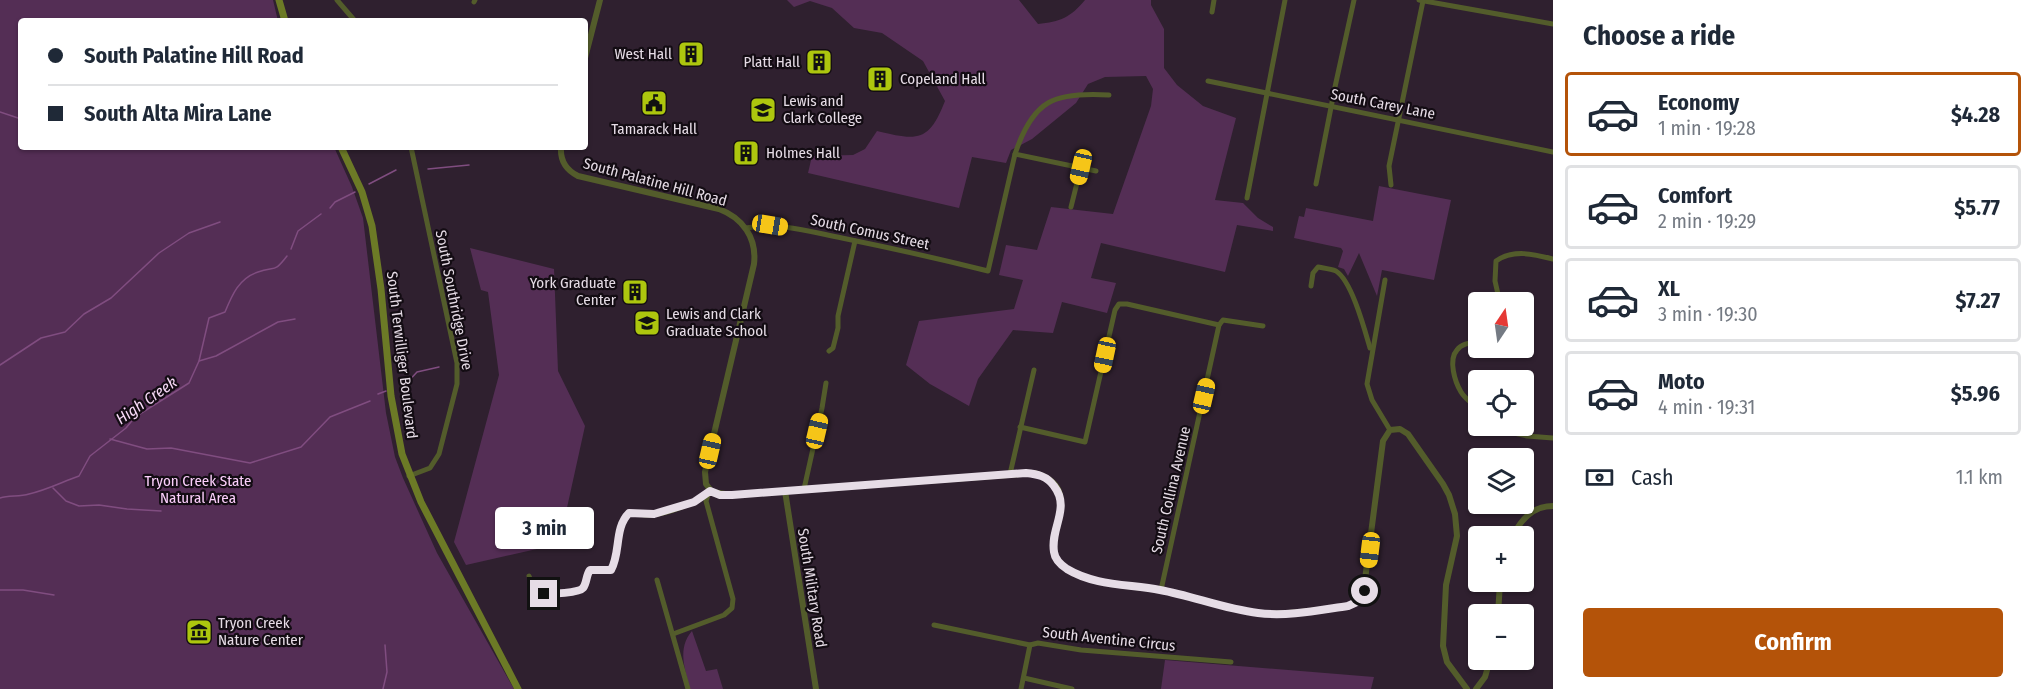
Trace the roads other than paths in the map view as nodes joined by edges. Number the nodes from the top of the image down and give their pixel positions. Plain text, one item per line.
1 (279, 0) edge
2 (337, 0) edge
3 (600, 0) edge
4 (1214, 0) edge
5 (1285, 0) edge
6 (1354, 0) edge
7 (1421, 0) edge
8 (1212, 12) dead end
9 (284, 18) edge
10 (352, 18) edge
11 (1553, 24) edge
12 (588, 46) edge
13 (1208, 81) dead end
14 (1266, 92) junction
15 (1109, 95) dead end
16 (1331, 106) junction
17 (1399, 119) junction
18 (342, 150) edge
19 (412, 150) edge
20 (561, 150) edge
21 (1553, 152) edge
22 (1015, 154) junction
23 (1081, 167) junction
24 (1096, 171) dead end
25 (1316, 184) dead end
26 (1391, 185) dead end
27 (1247, 198) dead end
28 (1071, 207) dead end
29 (746, 228) junction
30 (855, 241) junction
31 (1553, 259) edge
32 (1385, 280) dead end
33 (1311, 285) dead end
34 (1498, 292) edge
35 (1219, 325) junction
36 (1263, 326) dead end
37 (1468, 344) edge
38 (829, 351) dead end
39 (1371, 352) junction
40 (1034, 370) dead end
41 (826, 383) dead end
42 (1468, 399) edge
43 (1020, 427) junction
44 (1390, 430) junction
45 (1534, 436) edge
46 (1553, 438) edge
47 (1010, 474) junction
48 (409, 476) junction
49 (804, 489) junction
50 (710, 491) junction
51 (785, 491) junction
52 (1553, 506) edge
53 (1520, 526) edge
54 (529, 576) dead end
55 (657, 580) dead end
56 (1161, 590) junction
57 (934, 625) dead end
58 (673, 634) junction
59 (1030, 645) junction
60 (1231, 662) dead end
61 (1487, 670) edge
62 (1024, 678) junction
63 (518, 689) edge
64 (688, 689) edge
65 (816, 689) edge
66 (1021, 689) edge
67 (1072, 689) edge
68 (1467, 689) edge
69 (1476, 689) edge

1 - 9 main road
2 - 10 street
3 - 12 street
4 - 8 street
5 - 14 street
6 - 16 street
7 - 11 street
7 - 17 street
13 - 14 street, South Carey Lane
14 - 16 street, South Carey Lane
14 - 27 street
15 - 22 street
16 - 17 street, South Carey Lane
16 - 25 street
17 - 21 street, South Carey Lane
17 - 26 street
18 - 48 main road, South Terwilliger Boulevard
19 - 48 street, South Southridge Drive
20 - 29 street, South Palatine Hill Road
22 - 23 street
22 - 30 street, South Comus Street
23 - 24 street
23 - 28 street
29 - 30 street, South Comus Street
29 - 50 street
30 - 38 street
31 - 34 street
32 - 39 street
33 - 39 street
35 - 36 street
35 - 43 street
35 - 56 street, South Collina Avenue
37 - 42 street
39 - 44 street
40 - 43 street
41 - 49 street
43 - 47 street
44 - 56 street
44 - 68 street
45 - 46 street
47 - 49 street
47 - 56 street
48 - 63 main road, South Terwilliger Boulevard
49 - 51 street
50 - 51 street
50 - 54 street
50 - 58 street
51 - 65 street, South Military Road
52 - 53 street
55 - 58 street
57 - 59 street
58 - 64 street
59 - 60 street, South Aventine Circus
59 - 62 street, South Aventine Circus
61 - 69 street
62 - 66 street, South Aventine Circus
62 - 67 street

